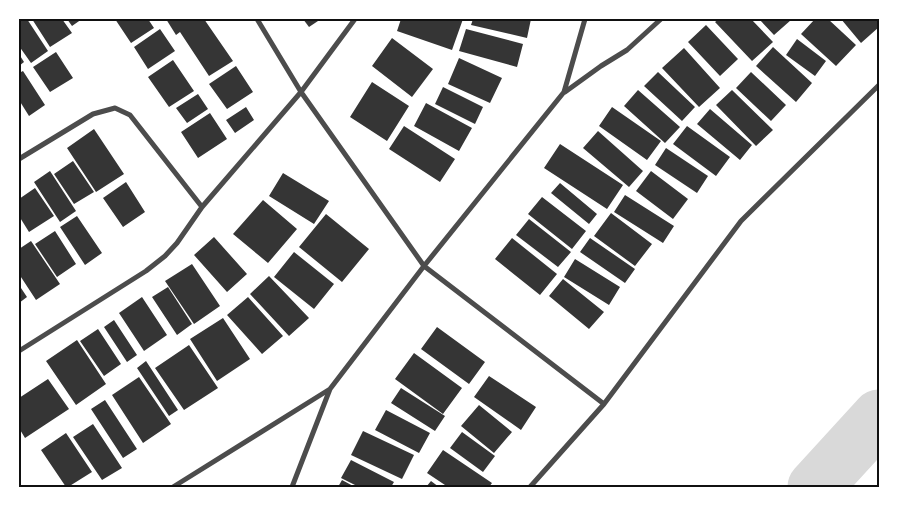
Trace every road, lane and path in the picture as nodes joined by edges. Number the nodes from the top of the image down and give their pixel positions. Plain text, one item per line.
1 (256, 19) edge
2 (355, 19) edge
3 (584, 19) edge
4 (661, 19) edge
5 (879, 85) edge
6 (301, 92) junction
7 (564, 92) junction
8 (19, 159) edge
9 (202, 207) junction
10 (424, 266) junction
11 (19, 351) edge
12 (330, 389) junction
13 (604, 404) junction
14 (173, 487) edge
15 (292, 487) edge
16 (530, 487) edge

1 - 6 street
2 - 6 street
3 - 7 street
4 - 7 street
5 - 13 street
6 - 9 street
6 - 10 street
7 - 10 street
8 - 9 street
9 - 11 street
10 - 12 street
10 - 13 street
12 - 14 street
12 - 15 street
13 - 16 street

